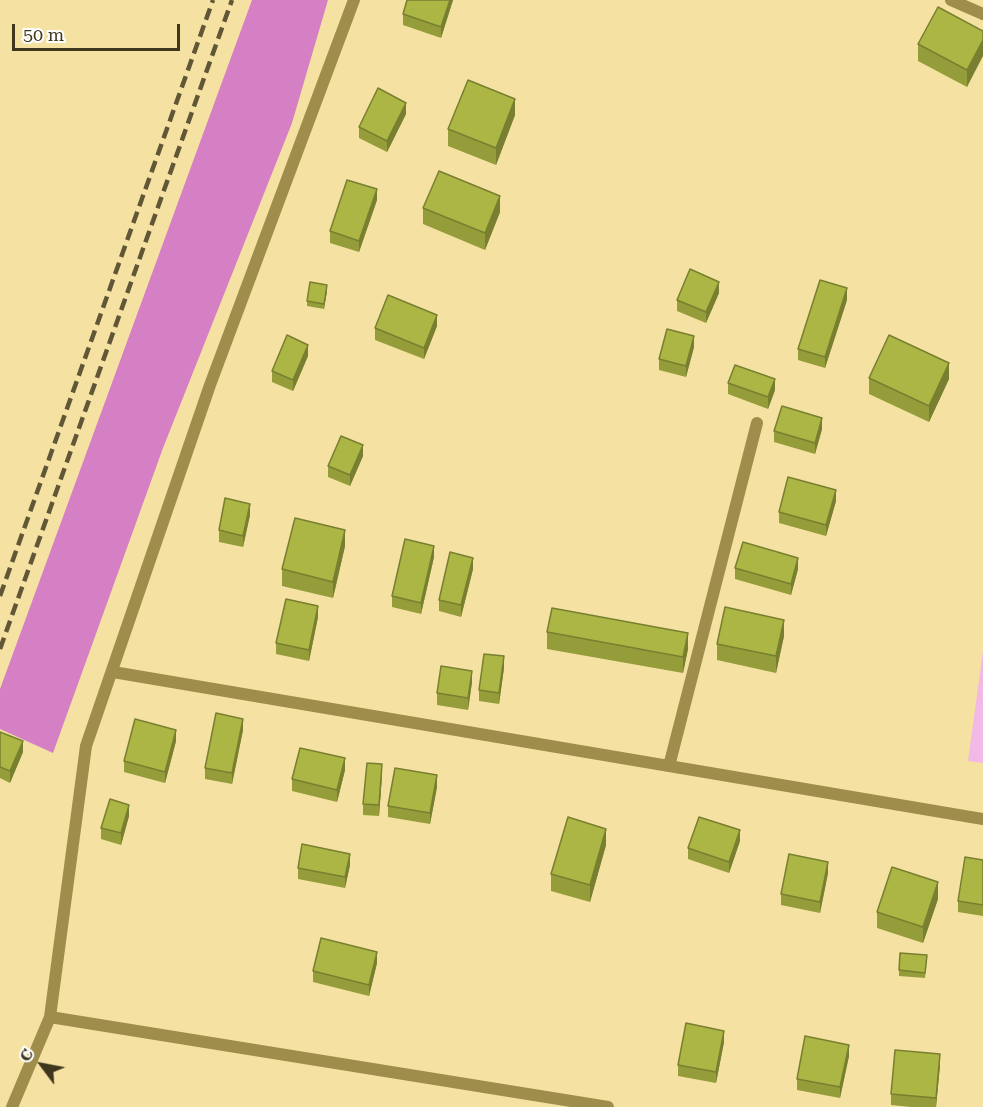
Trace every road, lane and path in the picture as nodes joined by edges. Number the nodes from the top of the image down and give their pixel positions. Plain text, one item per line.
1 (354, 0) edge
2 (951, 0) edge
3 (983, 14) edge
4 (757, 423) dead end
5 (112, 672) junction
6 (669, 766) junction
7 (983, 819) edge
8 (50, 1017) junction
9 (12, 1107) edge
10 (608, 1107) edge

1 - 5 street
2 - 3 street
4 - 6 street
5 - 6 street
5 - 8 street
6 - 7 street
8 - 9 street
8 - 10 street

